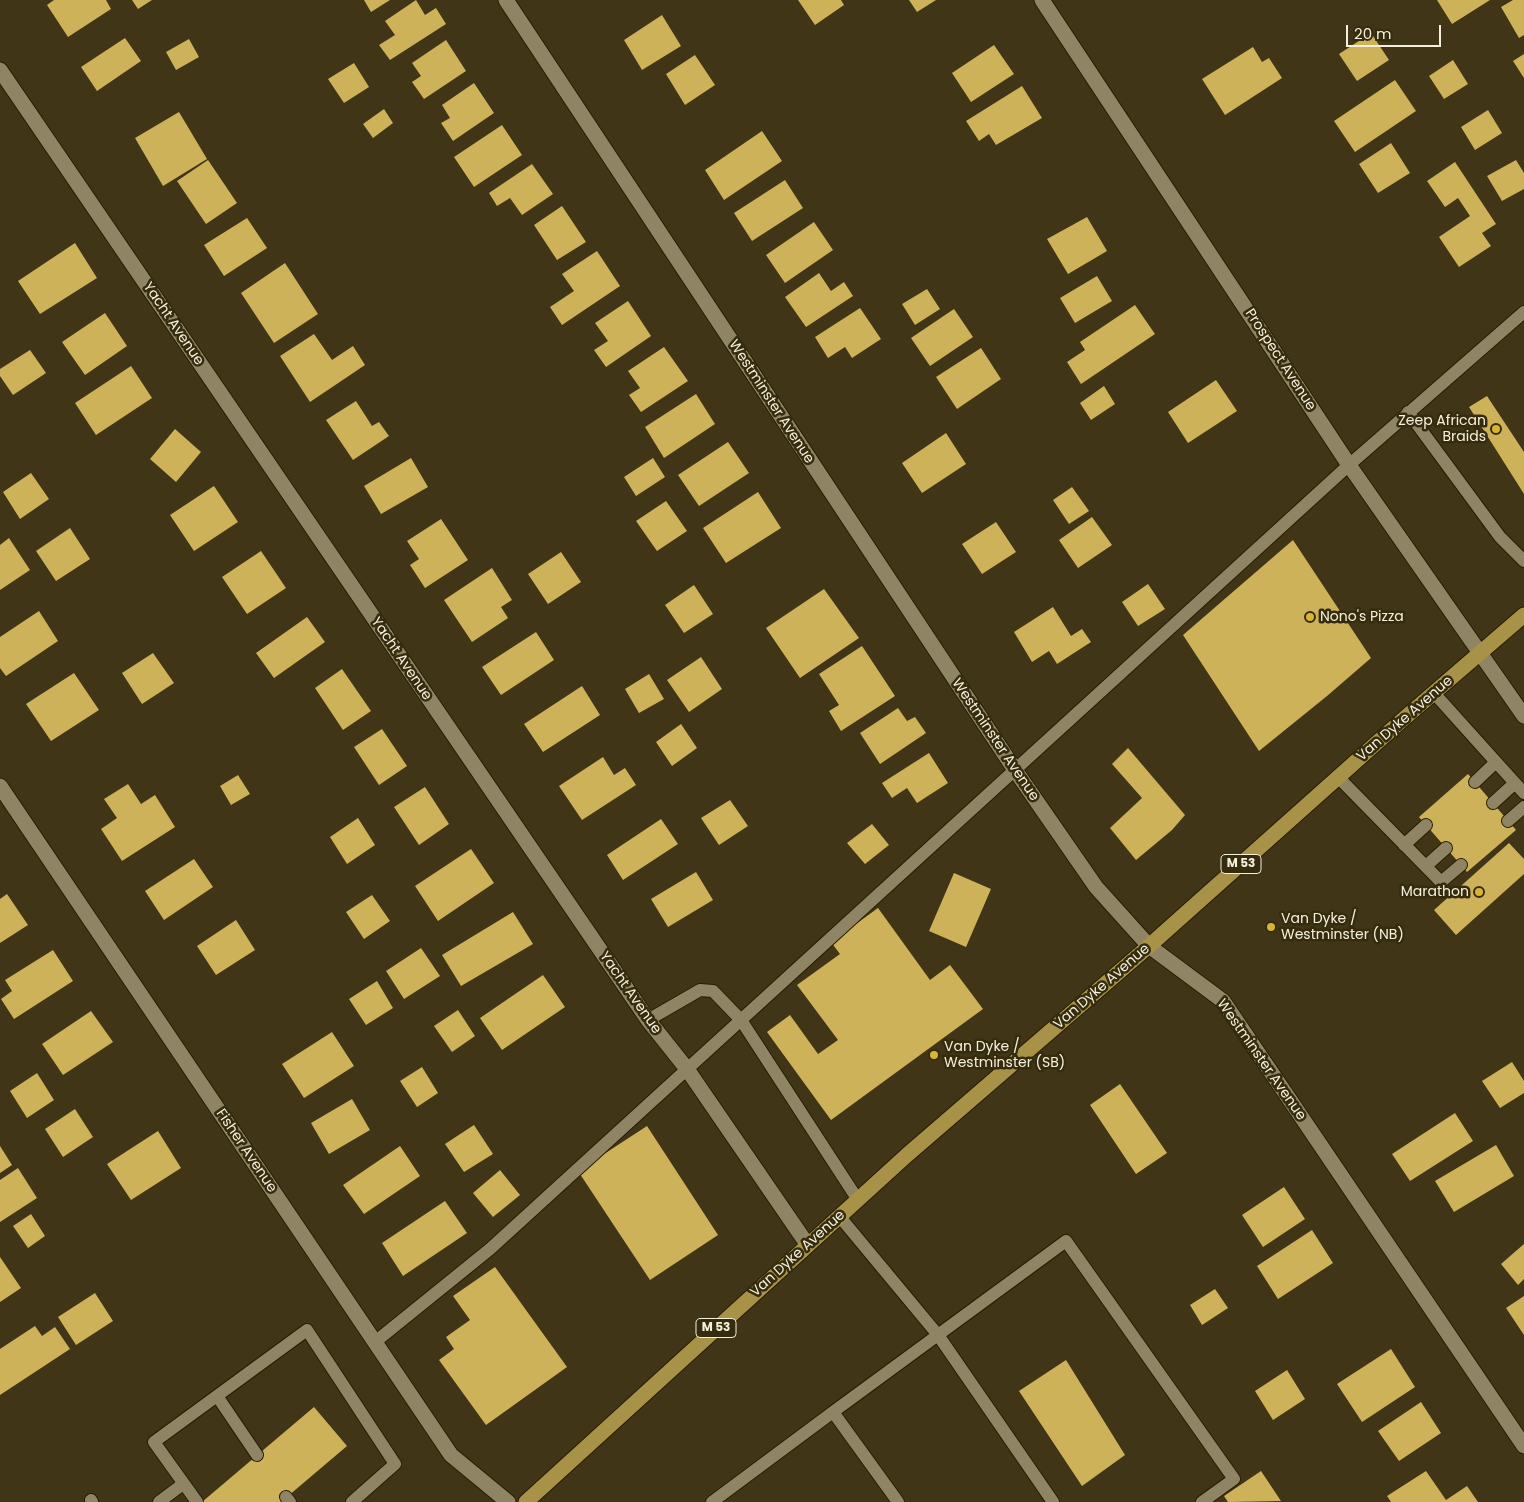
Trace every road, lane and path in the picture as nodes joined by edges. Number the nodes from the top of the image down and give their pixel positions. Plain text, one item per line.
1 (506, 0) edge
2 (1042, 0) edge
3 (0, 70) edge
4 (1524, 312) edge
5 (1408, 412) junction
6 (1349, 465) junction
7 (1524, 561) edge
8 (1524, 615) edge
9 (1480, 654) junction
10 (1434, 693) junction
11 (1524, 716) edge
12 (1496, 762) junction
13 (1015, 770) junction
14 (1338, 777) junction
15 (1475, 782) dead end
16 (1515, 783) junction
17 (0, 786) edge
18 (1524, 793) edge
19 (1493, 804) dead end
20 (1524, 806) edge
21 (1508, 821) dead end
22 (1426, 825) dead end
23 (1404, 845) junction
24 (1446, 848) dead end
25 (1461, 865) dead end
26 (1426, 866) junction
27 (1149, 946) junction
28 (648, 1020) junction
29 (741, 1020) junction
30 (687, 1069) junction
31 (858, 1200) junction
32 (840, 1217) junction
33 (807, 1244) junction
34 (938, 1335) junction
35 (375, 1342) junction
36 (217, 1396) junction
37 (833, 1412) junction
38 (1524, 1446) edge
39 (257, 1455) dead end
40 (183, 1484) junction
41 (158, 1502) edge
42 (197, 1502) edge
43 (352, 1502) edge
44 (508, 1502) edge
45 (526, 1502) edge
46 (712, 1502) edge
47 (898, 1502) edge
48 (1053, 1502) edge
49 (1202, 1502) edge

1 - 13 street, Westminster Avenue
2 - 6 street, Prospect Avenue
3 - 28 street, Yacht Avenue
4 - 5 lane
5 - 6 lane
5 - 7 lane
6 - 9 street, Prospect Avenue
6 - 13 lane
8 - 9 main road, Van Dyke Avenue / M 53
9 - 10 main road, Van Dyke Avenue / M 53
9 - 11 street, Prospect Avenue
10 - 12 lane
10 - 14 main road, Van Dyke Avenue / M 53
12 - 15 lane
12 - 16 lane
13 - 27 street, Westminster Avenue
13 - 29 lane
14 - 23 lane
14 - 27 main road, Van Dyke Avenue / M 53
16 - 18 lane
16 - 19 lane
17 - 35 street, Fisher Avenue
20 - 21 lane
22 - 23 lane
23 - 26 lane
24 - 26 lane
25 - 26 lane
27 - 31 main road, Van Dyke Avenue / M 53
27 - 38 street, Westminster Avenue
28 - 29 lane
28 - 30 street, Yacht Avenue
29 - 30 lane
29 - 31 lane
30 - 33 street, Yacht Avenue
30 - 35 lane
31 - 32 main road, Van Dyke Avenue / M 53
32 - 33 main road, Van Dyke Avenue / M 53
32 - 34 lane
33 - 45 main road, Van Dyke Avenue / M 53
34 - 37 lane
34 - 48 lane
34 - 49 lane
35 - 44 street, Fisher Avenue
36 - 39 lane
36 - 40 lane
36 - 43 lane
37 - 46 lane
37 - 47 lane
40 - 41 lane
40 - 42 lane

